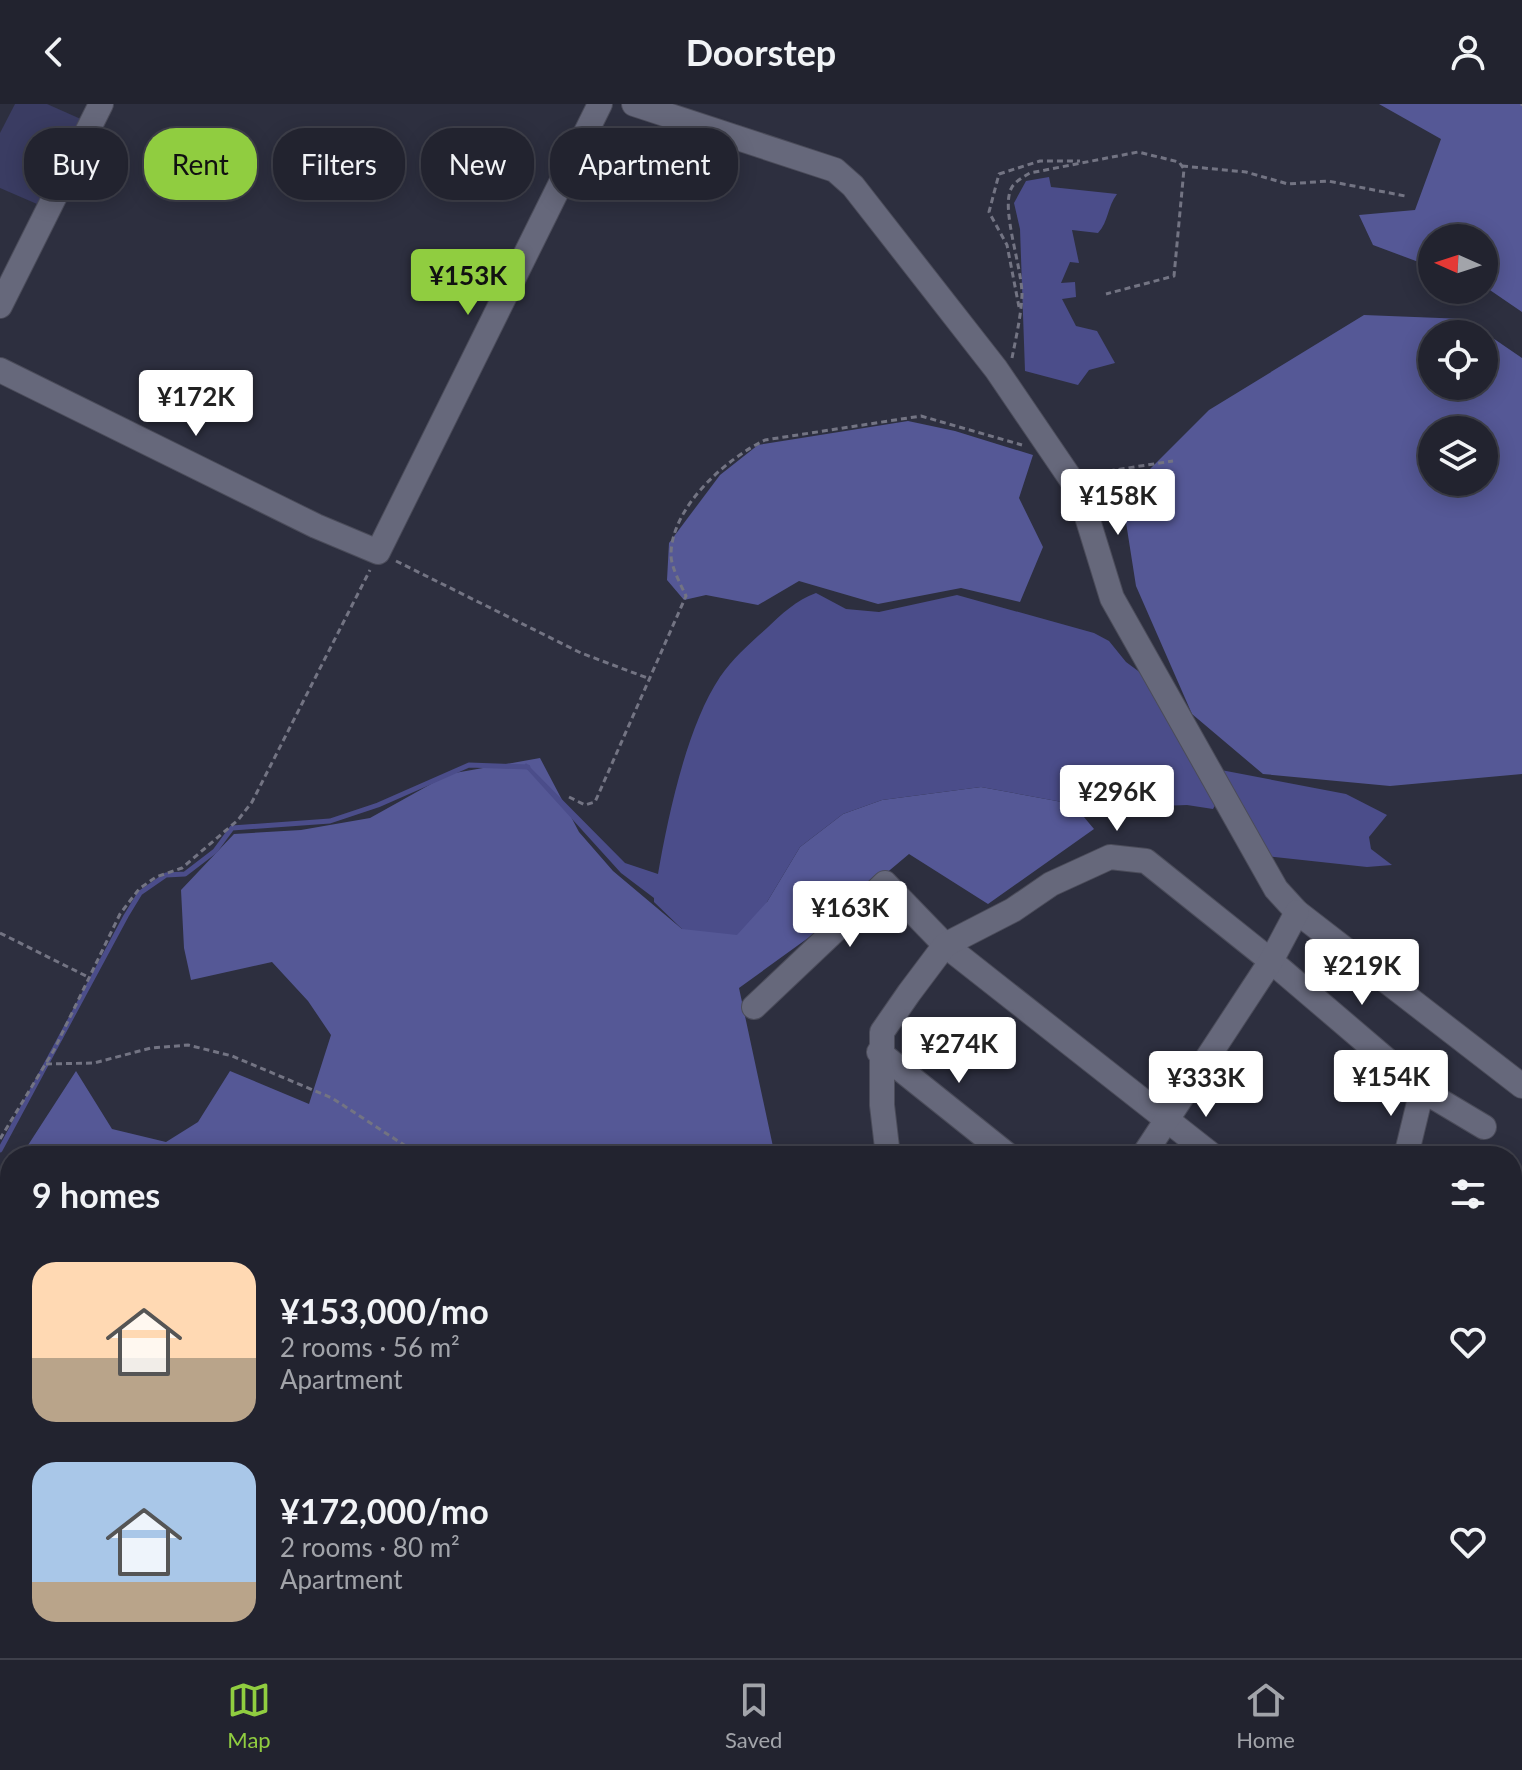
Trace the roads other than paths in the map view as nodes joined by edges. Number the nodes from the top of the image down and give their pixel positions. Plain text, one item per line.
1 (101, 104) edge
2 (600, 104) edge
3 (634, 104) edge
4 (0, 306) edge
5 (0, 370) edge
6 (1297, 912) junction
7 (945, 945) junction
8 (1271, 961) junction
9 (754, 1007) dead end
10 (879, 1052) junction
11 (1522, 1086) edge
12 (1422, 1090) junction
13 (1167, 1118) junction
14 (1484, 1127) dead end
15 (887, 1146) edge
16 (996, 1146) edge
17 (1149, 1146) edge
18 (1201, 1146) edge
19 (1408, 1146) edge

1 - 4 street
2 - 5 street
3 - 6 street
6 - 8 street
6 - 11 street
7 - 8 street
7 - 9 street
7 - 10 street
7 - 13 street
8 - 12 street
8 - 13 street
10 - 15 street
10 - 16 street
12 - 14 street
12 - 19 street
13 - 17 street
13 - 18 street

